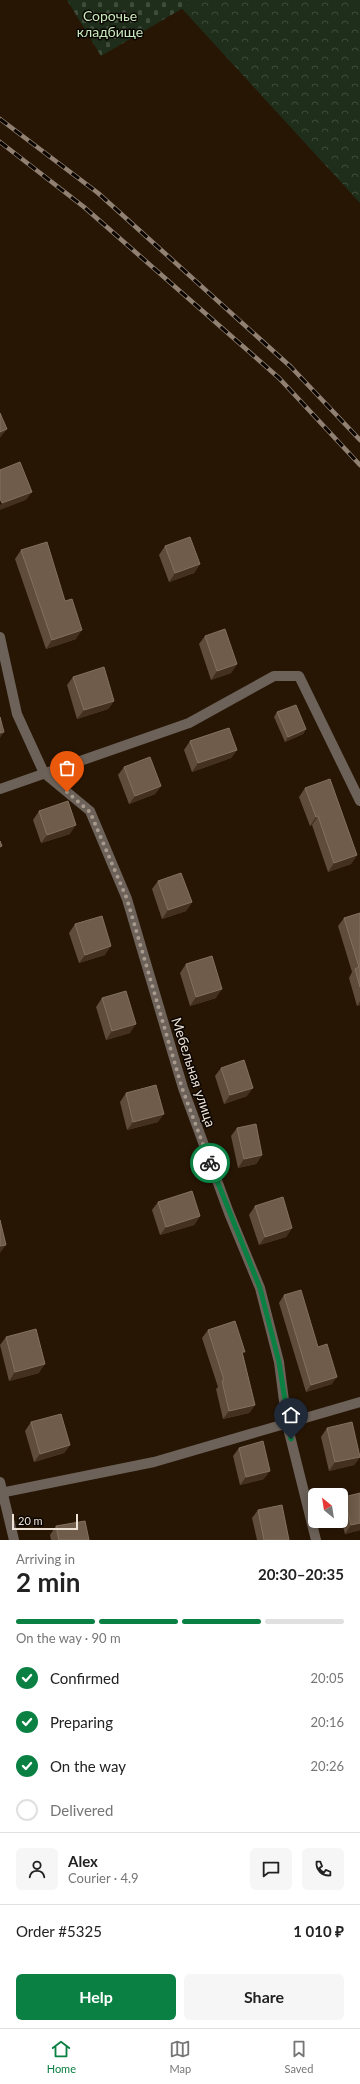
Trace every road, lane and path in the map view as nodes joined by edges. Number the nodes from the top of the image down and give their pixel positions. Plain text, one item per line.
1 (0, 636) edge
2 (44, 773) junction
3 (0, 789) edge
4 (360, 801) edge
5 (360, 1402) edge
6 (288, 1424) junction
7 (0, 1482) edge
8 (2, 1493) edge
9 (14, 1540) edge
10 (316, 1540) edge

1 - 2 street, Мебельная улица
2 - 3 street
2 - 4 street
2 - 6 street, Мебельная улица
5 - 6 street
6 - 8 street
6 - 10 street, Мебельная улица
7 - 8 street
8 - 9 street

